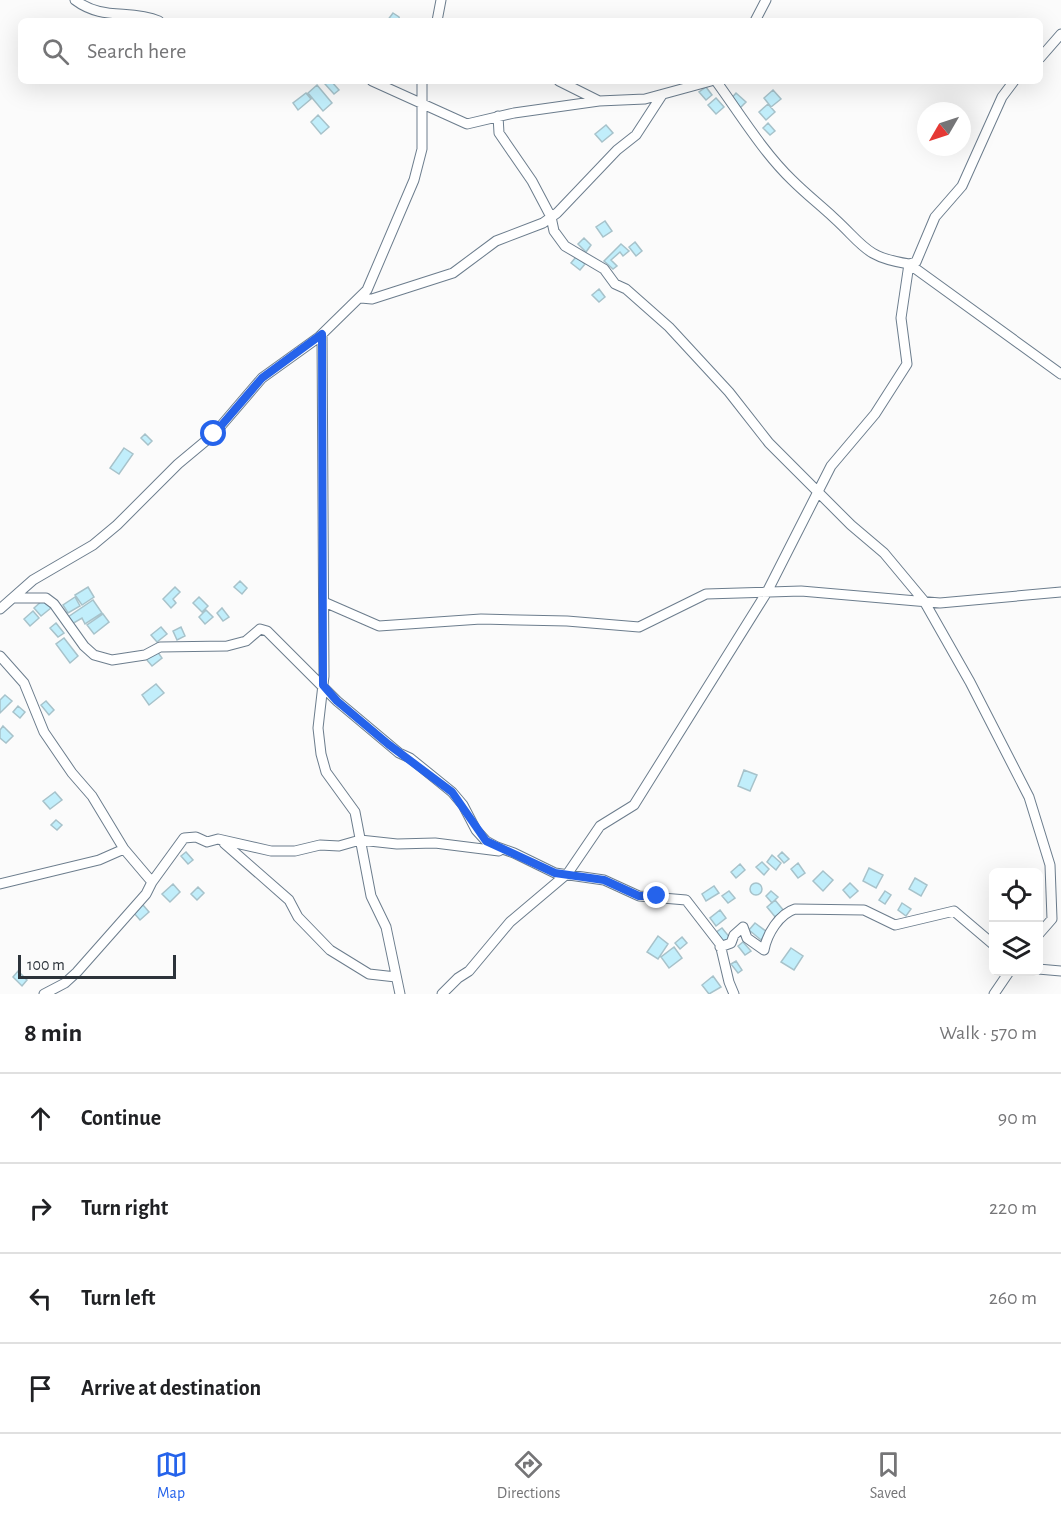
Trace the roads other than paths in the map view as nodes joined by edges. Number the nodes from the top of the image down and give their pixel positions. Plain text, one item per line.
1 (75, 0) edge
2 (441, 0) edge
3 (766, 0) edge
4 (150, 18) edge
5 (437, 18) edge
6 (756, 18) edge
7 (1061, 34) edge
8 (1043, 55) edge
9 (380, 84) edge
10 (422, 84) edge
11 (565, 84) edge
12 (700, 84) edge
13 (719, 84) edge
14 (1012, 84) edge
15 (662, 95) junction
16 (422, 101) junction
17 (599, 101) junction
18 (498, 116) junction
19 (551, 217) junction
20 (909, 264) junction
21 (361, 298) junction
22 (322, 334) junction
23 (1061, 374) edge
24 (818, 492) junction
25 (767, 592) junction
26 (1061, 592) edge
27 (13, 598) junction
28 (924, 601) junction
29 (324, 602) junction
30 (0, 609) edge
31 (0, 656) edge
32 (323, 685) junction
33 (218, 839) junction
34 (360, 840) junction
35 (124, 849) junction
36 (514, 853) junction
37 (568, 873) junction
38 (152, 882) junction
39 (0, 884) edge
40 (1043, 929) edge
41 (989, 942) edge
42 (720, 947) junction
43 (1043, 969) edge
44 (1061, 971) edge
45 (1006, 976) edge
46 (396, 977) junction
47 (730, 992) edge
48 (44, 994) edge
49 (400, 994) edge
50 (442, 994) edge
51 (994, 994) edge

1 - 4 street
2 - 5 street
3 - 6 street
7 - 8 street
9 - 16 street
10 - 16 street
11 - 17 street
12 - 15 street
13 - 20 street
14 - 20 street
15 - 17 street
15 - 19 street
16 - 18 street
16 - 21 street
17 - 18 street
18 - 19 street
19 - 21 street
19 - 24 street
20 - 23 street
20 - 24 street
21 - 22 street
22 - 27 street
22 - 29 street
24 - 25 street
24 - 28 street
25 - 28 street
25 - 29 street
25 - 37 street
26 - 28 street
27 - 30 street
27 - 32 street
28 - 40 street
29 - 32 street
31 - 35 street
32 - 34 street
32 - 36 street
33 - 34 street
33 - 38 street
33 - 46 street
34 - 36 street
34 - 46 street
35 - 38 street
35 - 39 street
36 - 37 street
37 - 42 street
37 - 50 street
38 - 48 street
41 - 42 street
42 - 47 street
43 - 44 street
45 - 51 street
46 - 49 street

